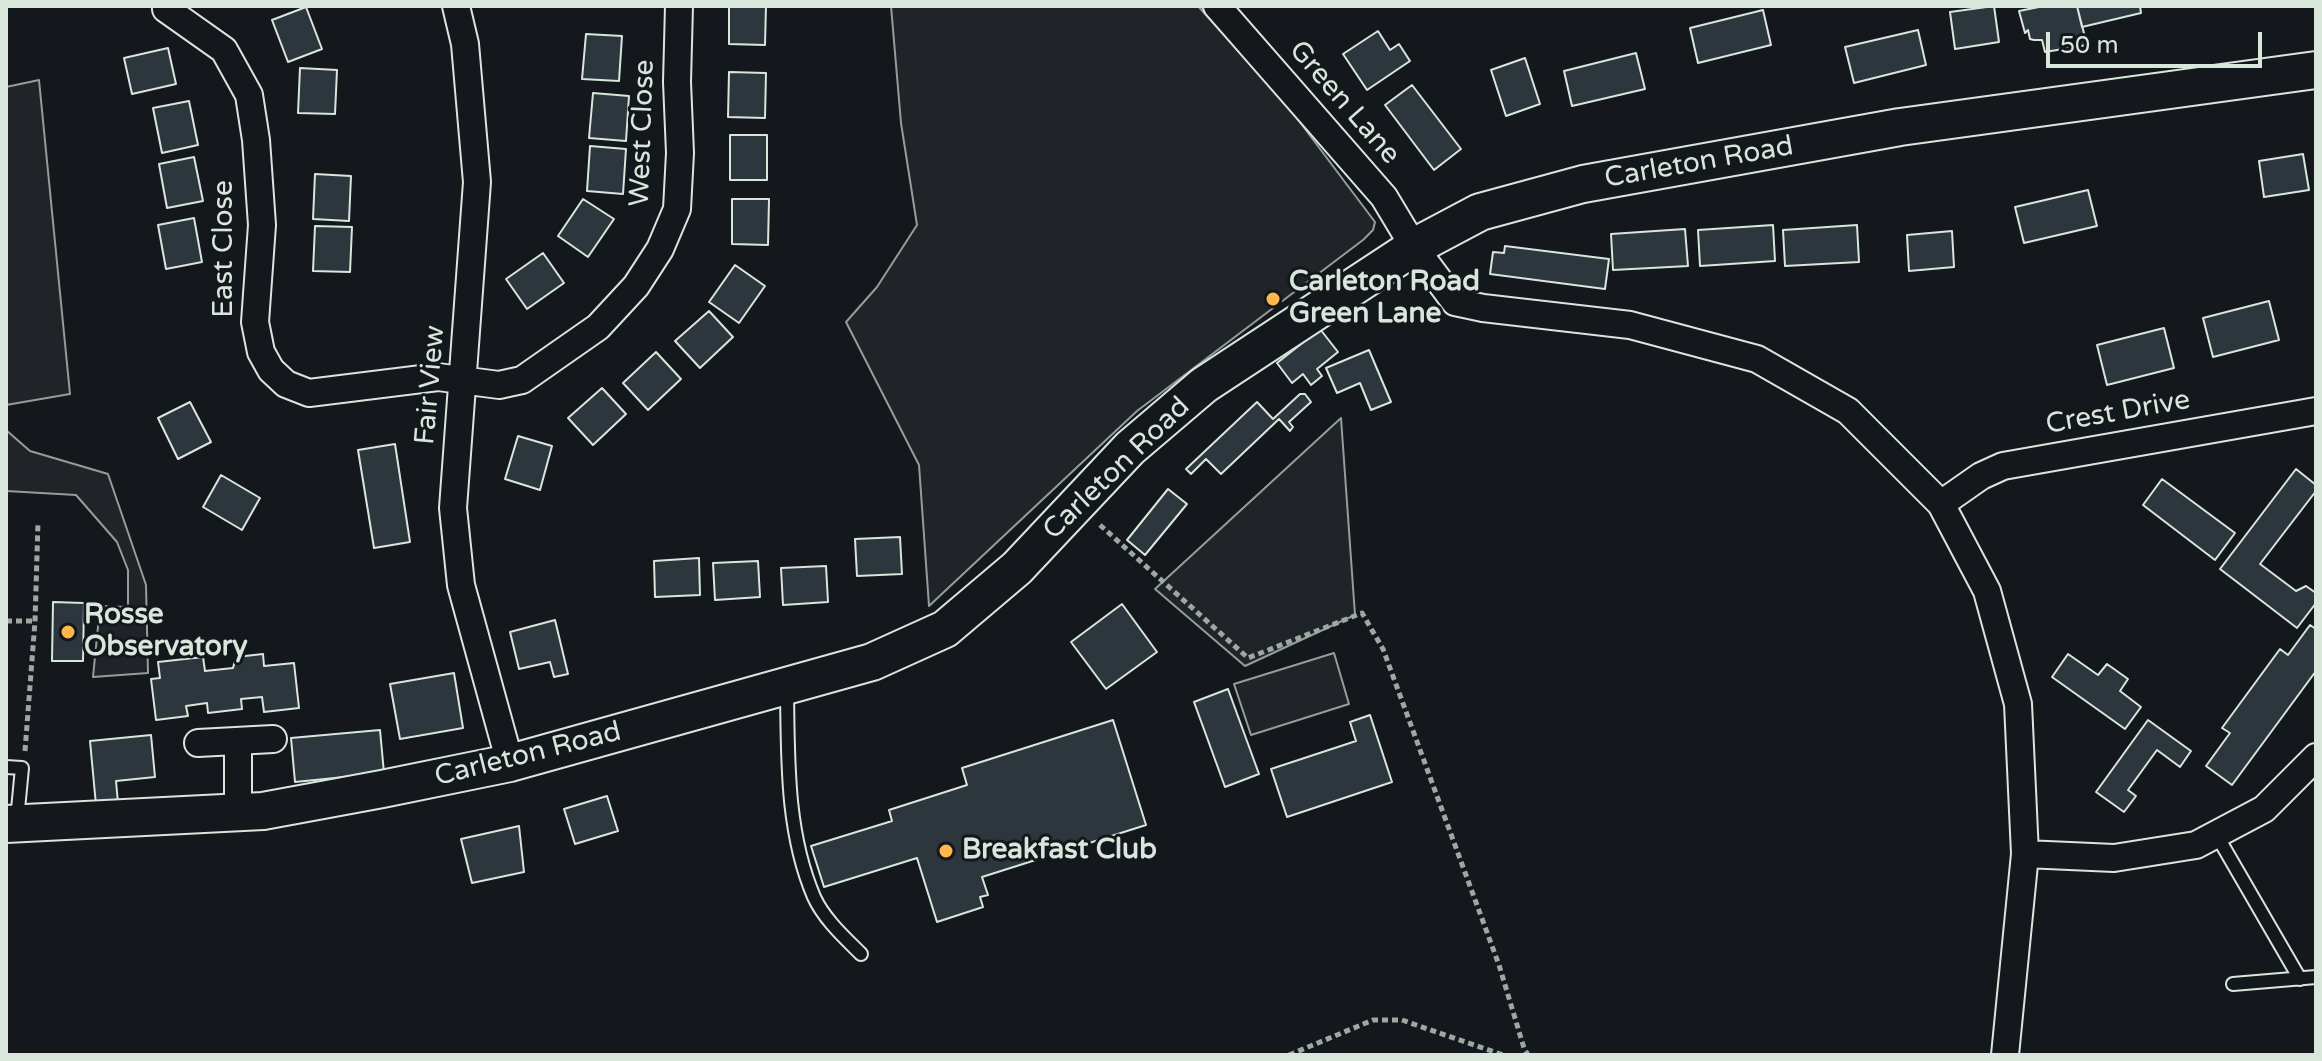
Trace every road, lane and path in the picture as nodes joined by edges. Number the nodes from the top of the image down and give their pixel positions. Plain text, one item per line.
1 (456, 6) edge
2 (679, 6) edge
3 (1219, 7) edge
4 (166, 9) dead end
5 (2316, 70) edge
6 (1414, 247) junction
7 (464, 381) junction
8 (2316, 411) edge
9 (1941, 504) junction
10 (1094, 519) dead end
11 (38, 522) dead end
12 (6, 621) edge
13 (35, 621) junction
14 (787, 686) junction
15 (273, 739) dead end
16 (238, 741) junction
17 (198, 743) dead end
18 (2316, 757) edge
19 (510, 763) junction
20 (6, 767) edge
21 (22, 768) junction
22 (238, 813) junction
23 (11, 824) edge
24 (2216, 834) junction
25 (2025, 854) junction
26 (861, 954) dead end
27 (2316, 977) edge
28 (2300, 979) junction
29 (2233, 984) dead end
30 (1289, 1055) edge
31 (1503, 1055) edge
32 (1528, 1055) edge
33 (2005, 1055) edge

1 - 7 street, Fair View
2 - 7 street, West Close
3 - 6 street, Green Lane
4 - 7 street, East Close
5 - 6 street, Carleton Road
6 - 9 street, Green Lane
6 - 14 street, Carleton Road
7 - 19 street, Fair View
8 - 9 street, Crest Drive
9 - 25 street, Green Lane
10 - 32 path
11 - 13 path
12 - 13 path
13 - 21 path
14 - 19 street, Carleton Road
14 - 26 lane
15 - 16 street
16 - 17 street
16 - 22 street
18 - 24 street
19 - 22 street, Carleton Road
20 - 21 lane
21 - 23 lane
22 - 23 street, Carleton Road
24 - 25 street
24 - 28 lane
25 - 33 street, Green Lane
27 - 28 lane
28 - 29 lane
30 - 31 path

